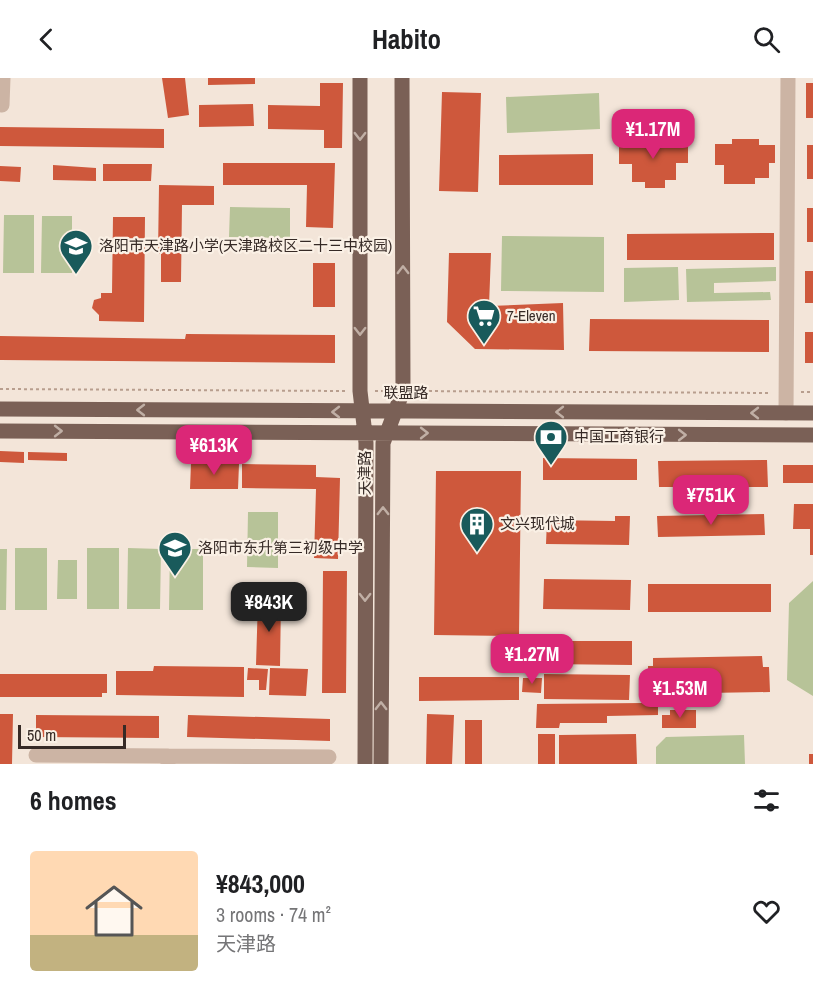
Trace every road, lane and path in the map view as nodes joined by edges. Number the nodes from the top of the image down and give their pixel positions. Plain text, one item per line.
1 (3, 78) edge
2 (360, 78) edge
3 (402, 78) edge
4 (788, 78) edge
5 (2, 105) dead end
6 (0, 409) edge
7 (395, 411) junction
8 (362, 412) junction
9 (786, 413) junction
10 (813, 413) edge
11 (0, 431) edge
12 (366, 433) junction
13 (385, 433) junction
14 (813, 435) edge
15 (36, 754) dead end
16 (329, 757) dead end
17 (168, 760) edge
18 (365, 764) edge
19 (381, 764) edge

1 - 5 lane
2 -> 8 main road, 天津路
7 -> 3 main road, 天津路
4 - 9 lane
8 -> 6 main road, 联盟路
7 - 8 main road, 联盟路
9 -> 7 main road, 联盟路
7 - 13 main road, 天津路
8 - 12 main road, 天津路
9 - 10 main road, 联盟路
11 -> 12 main road
12 - 13 main road
12 -> 18 main road, 天津路
13 -> 14 main road
19 -> 13 main road, 天津路
15 - 17 lane
16 - 17 lane

